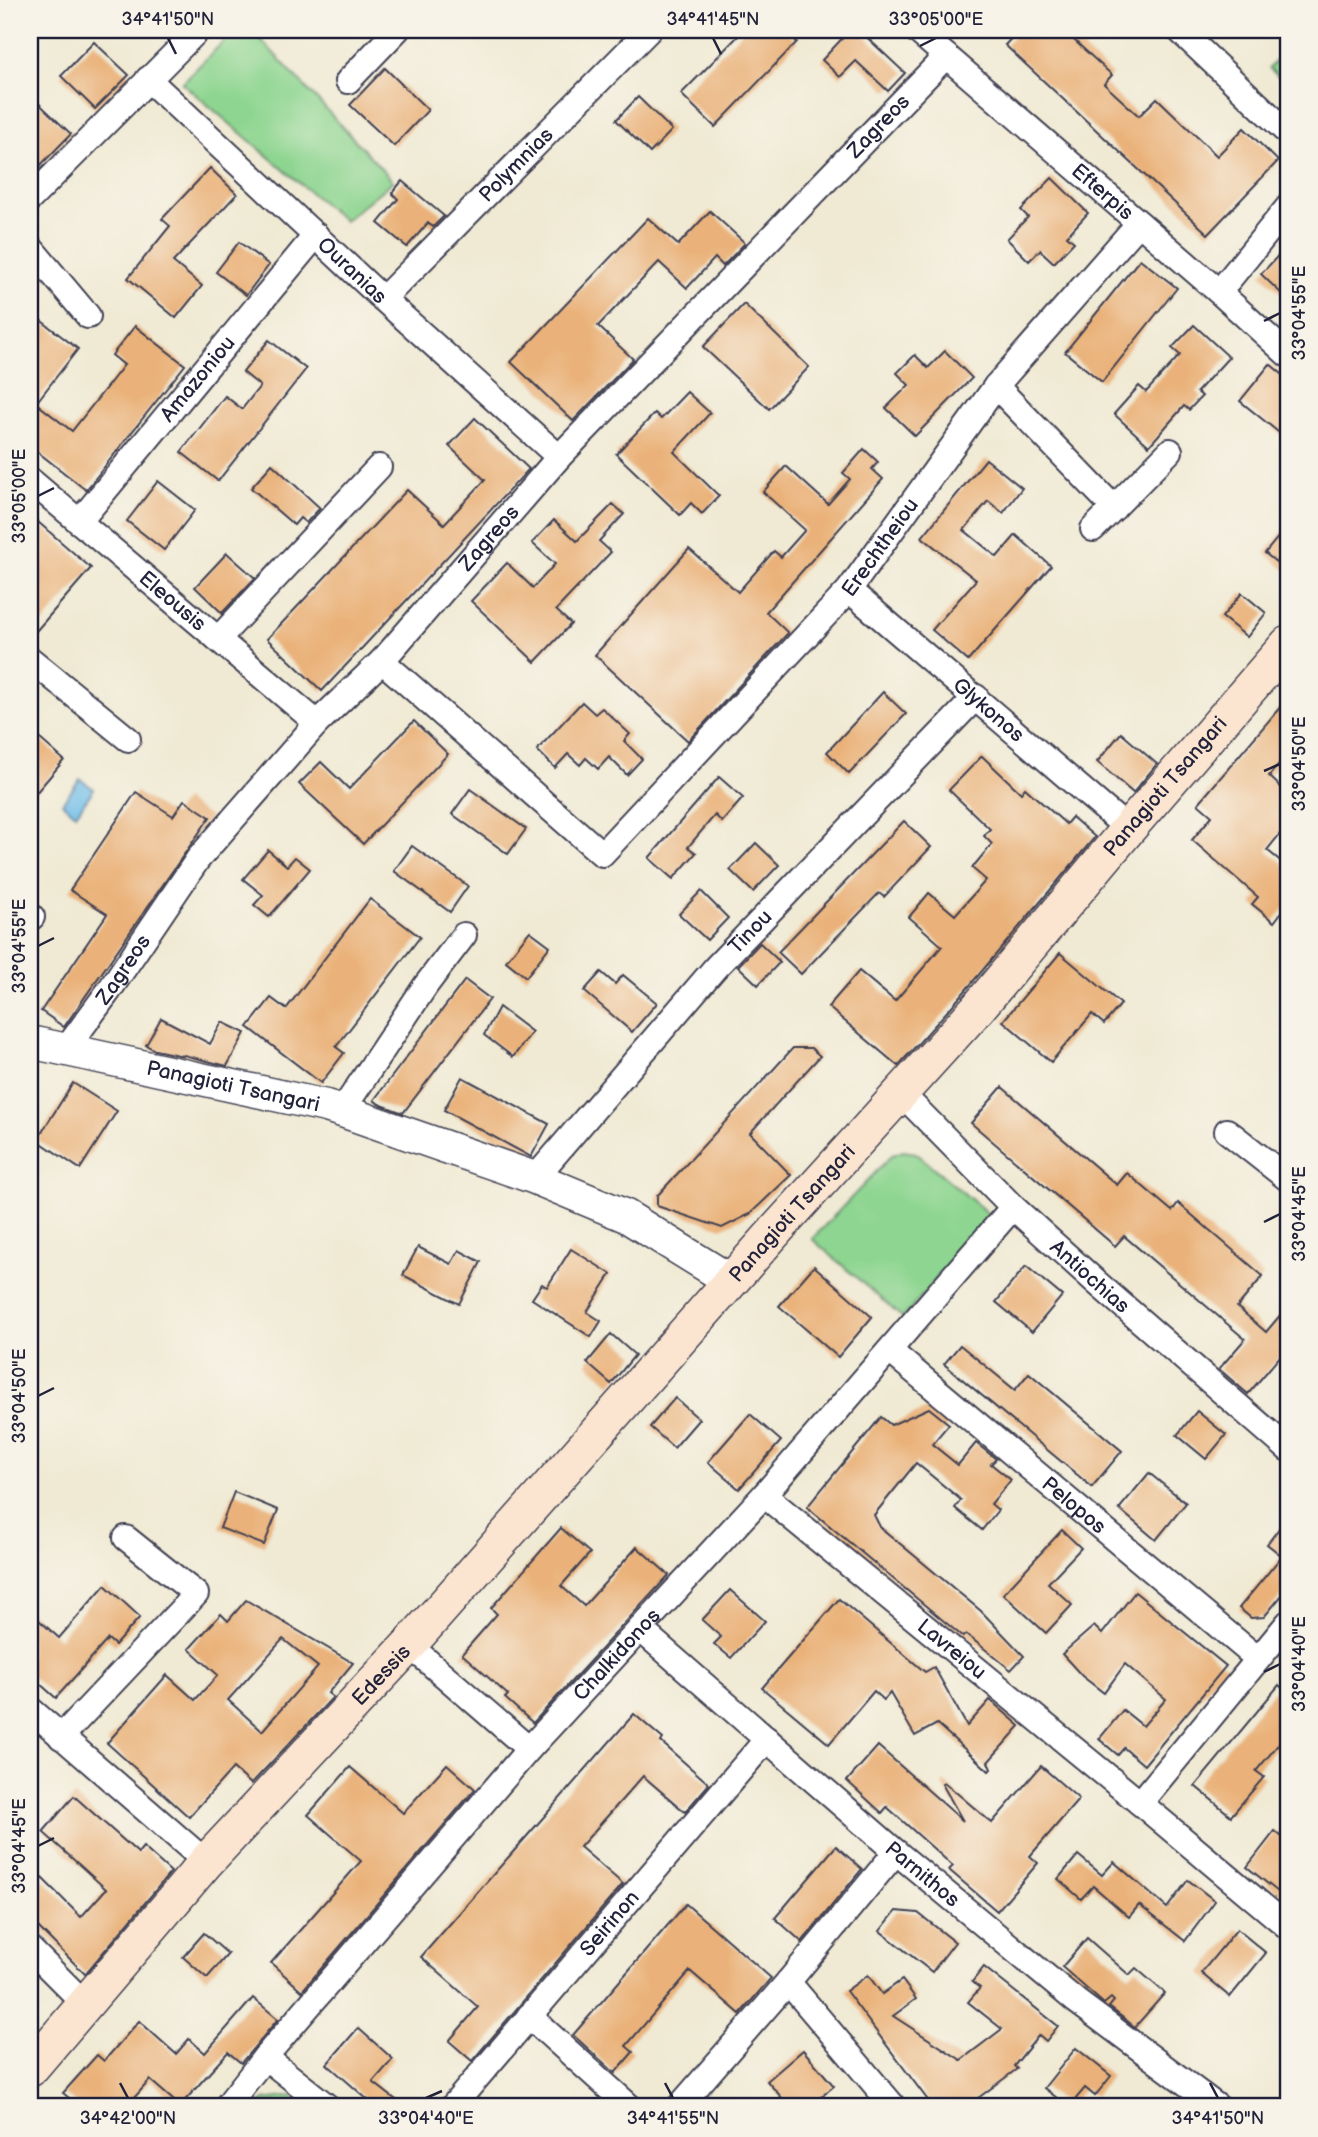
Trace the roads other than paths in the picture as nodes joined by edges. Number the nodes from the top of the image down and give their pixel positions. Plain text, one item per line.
1 (198, 30) edge
2 (397, 30) edge
3 (916, 30) edge
4 (1179, 30) edge
5 (638, 33) edge
6 (946, 56) junction
7 (148, 79) junction
8 (348, 81) dead end
9 (1288, 133) edge
10 (30, 199) edge
11 (1288, 207) edge
12 (1139, 223) junction
13 (316, 235) junction
14 (30, 247) edge
15 (1219, 292) junction
16 (383, 299) junction
17 (88, 316) dead end
18 (1288, 355) edge
19 (996, 386) junction
20 (1170, 452) dead end
21 (559, 457) junction
22 (379, 467) dead end
23 (30, 480) edge
24 (1114, 508) junction
25 (79, 522) junction
26 (1093, 529) dead end
27 (849, 590) junction
28 (218, 639) junction
29 (1288, 644) edge
30 (30, 659) edge
31 (382, 661) junction
32 (976, 696) junction
33 (317, 723) junction
34 (128, 739) dead end
35 (1128, 829) junction
36 (464, 935) dead end
37 (30, 1042) edge
38 (66, 1049) junction
39 (902, 1094) junction
40 (342, 1111) junction
41 (1227, 1131) dead end
42 (535, 1178) junction
43 (1288, 1179) edge
44 (1013, 1207) junction
45 (731, 1281) junction
46 (890, 1351) junction
47 (1288, 1449) edge
48 (764, 1495) junction
49 (126, 1538) dead end
50 (1288, 1623) edge
51 (640, 1629) junction
52 (408, 1645) junction
53 (1258, 1659) junction
54 (30, 1709) edge
55 (61, 1737) junction
56 (767, 1739) junction
57 (529, 1749) junction
58 (1140, 1802) junction
59 (896, 1852) junction
60 (206, 1862) junction
61 (1288, 1927) edge
62 (30, 1949) edge
63 (788, 1982) junction
64 (84, 2003) junction
65 (529, 2016) junction
66 (265, 2057) junction
67 (30, 2069) edge
68 (226, 2107) edge
69 (328, 2107) edge
70 (452, 2107) edge
71 (630, 2107) edge
72 (679, 2107) edge
73 (894, 2107) edge
74 (1218, 2107) edge

1 - 7 street
2 - 8 street
3 - 6 street, Efterpis
4 - 9 street
5 - 16 street, Polymnias
6 - 12 street, Efterpis
6 - 21 street, Zagreos
7 - 10 street
7 - 13 street, Ouranias
11 - 15 street
12 - 15 street, Efterpis
12 - 19 street, Erechtheiou
13 - 16 street, Ouranias
13 - 25 street, Amazoniou
14 - 17 street
15 - 18 street, Efterpis
16 - 21 street, Ouranias
19 - 24 street
19 - 27 street, Erechtheiou
20 - 24 street
21 - 31 street, Zagreos
22 - 28 street
23 - 25 street, Eleousis
24 - 26 street
25 - 28 street, Eleousis
27 - 31 street, Erechtheiou
27 - 32 street, Glykonos
28 - 33 street, Eleousis
29 - 35 main road, Panagioti Tsangari
30 - 34 street
31 - 33 street, Zagreos
32 - 35 street, Glykonos
32 - 42 street, Tinou
33 - 38 street, Zagreos
35 - 39 main road, Panagioti Tsangari
36 - 40 street
37 - 38 street, Panagioti Tsangari
38 - 40 street, Panagioti Tsangari
39 - 44 street, Antiochias
39 - 45 main road, Panagioti Tsangari
40 - 42 street, Panagioti Tsangari
41 - 43 street
42 - 45 street, Panagioti Tsangari
44 - 46 street, Chalkidonos
44 - 47 street, Antiochias
45 - 52 main road, Edessis
46 - 48 street, Chalkidonos
46 - 53 street, Pelopos
48 - 51 street, Chalkidonos
48 - 58 street, Lavreiou
49 - 55 street
50 - 53 street
51 - 56 street, Parnithos
51 - 57 street, Chalkidonos
52 - 57 street
52 - 60 main road, Edessis
53 - 58 street
54 - 55 street
55 - 60 street
56 - 59 street, Parnithos
56 - 65 street, Seirinon
57 - 66 street, Chalkidonos
58 - 61 street, Lavreiou
59 - 63 street
59 - 74 street, Parnithos
60 - 64 main road, Edessis
62 - 64 street
63 - 72 street
63 - 73 street
64 - 67 main road, Edessis
65 - 70 street, Seirinon
65 - 71 street
66 - 68 street, Chalkidonos
66 - 69 street

